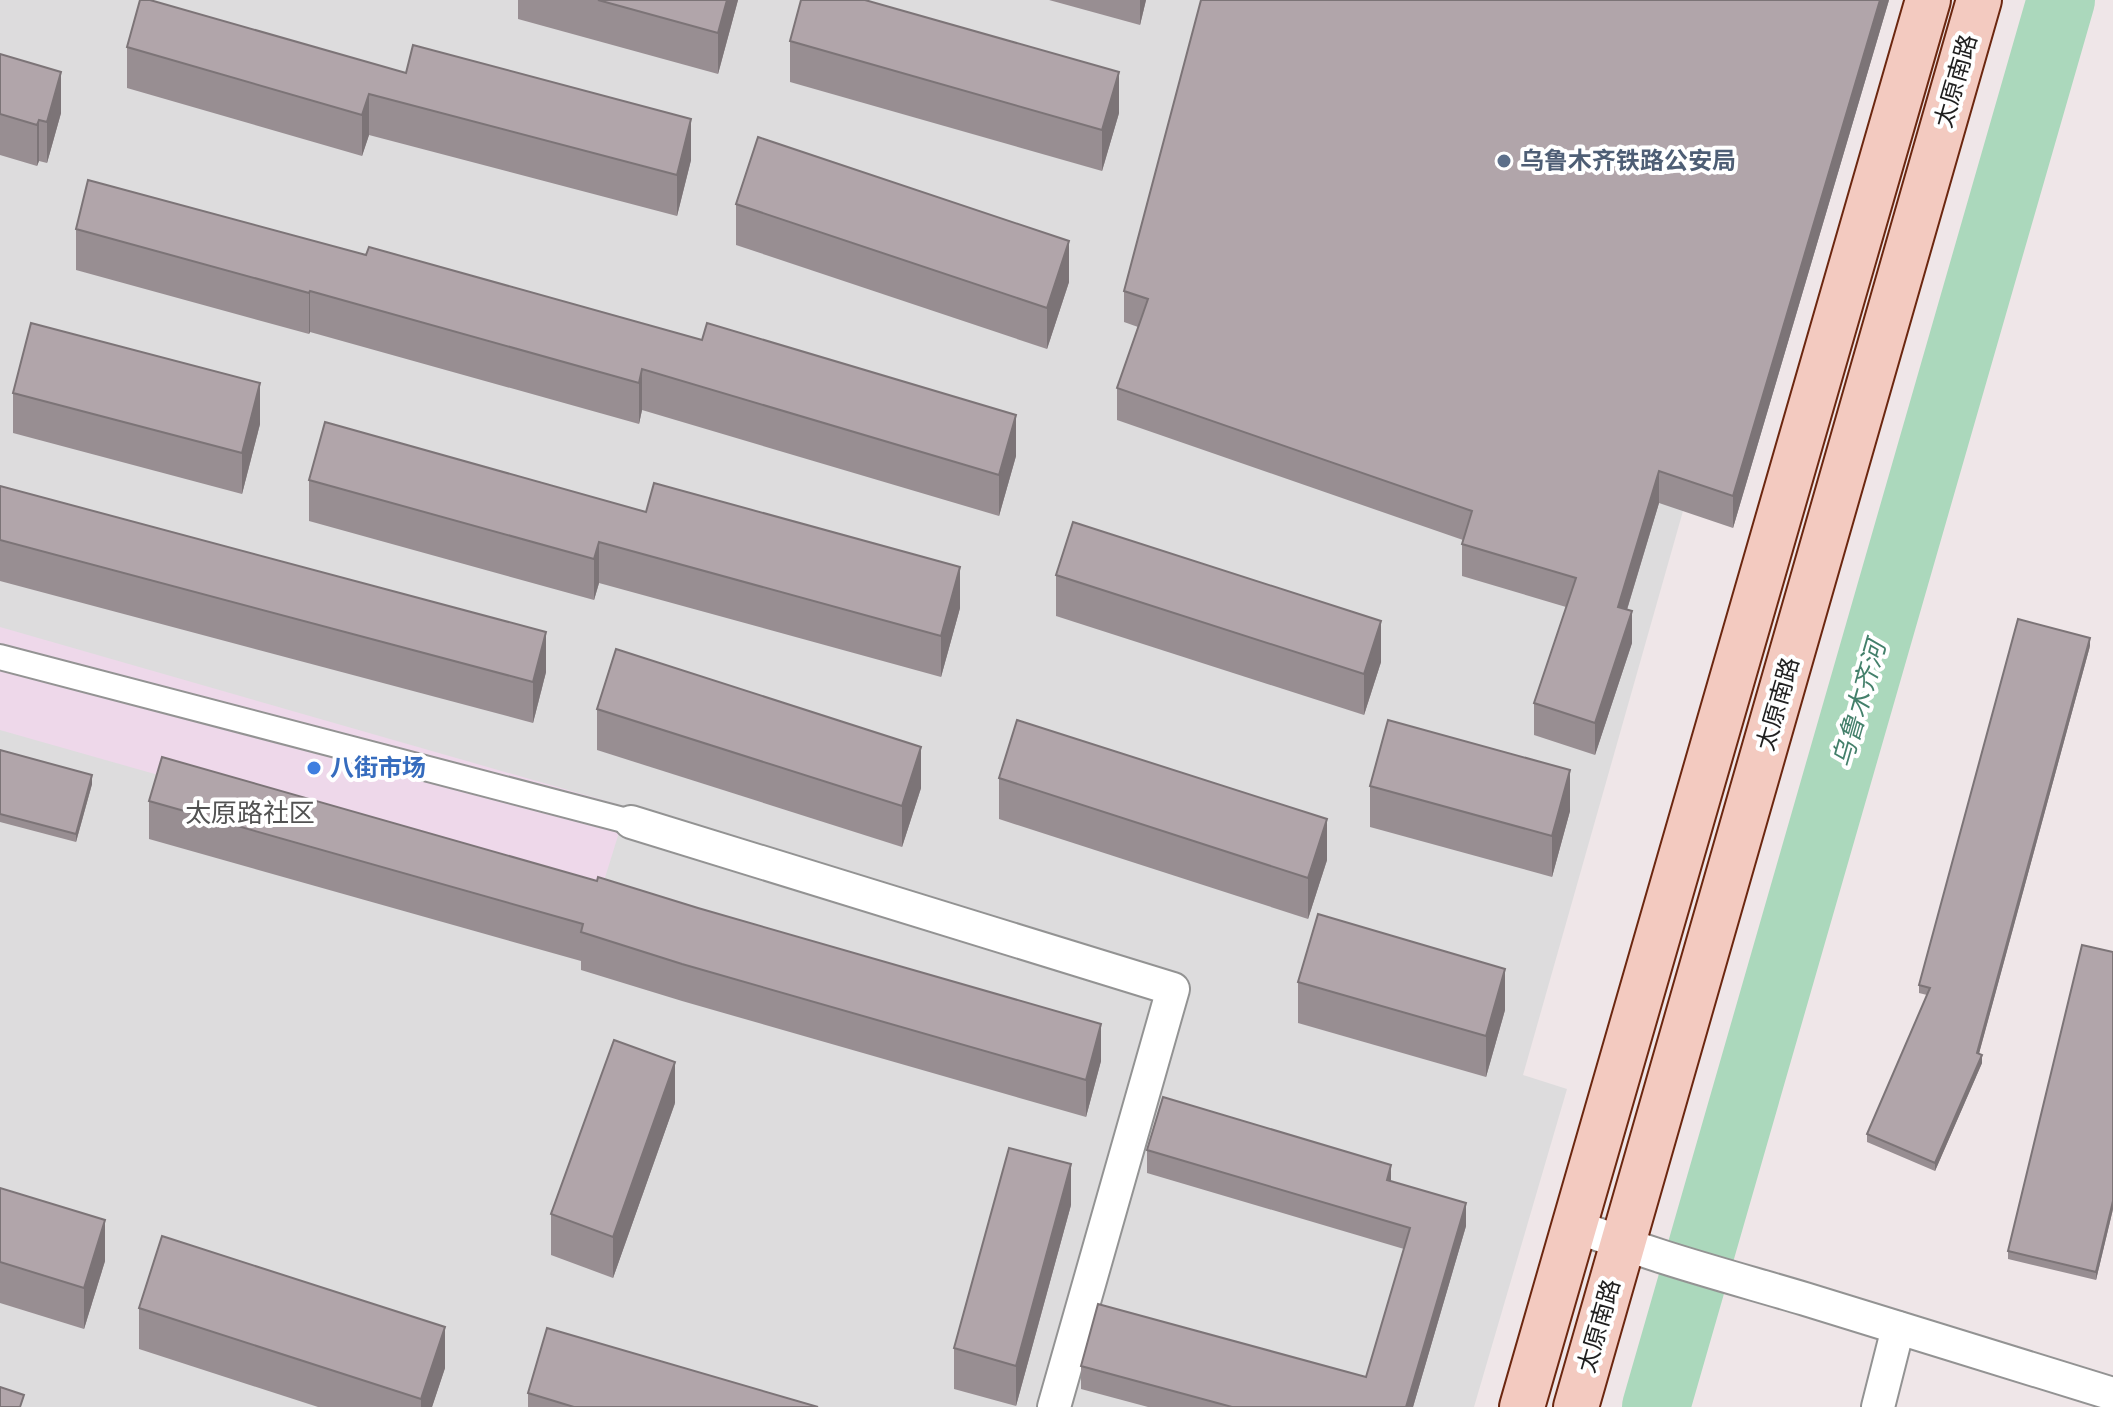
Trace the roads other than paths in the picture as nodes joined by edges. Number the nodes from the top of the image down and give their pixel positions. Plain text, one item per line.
1 (1928, 0) edge
2 (1979, 0) edge
3 (0, 657) edge
4 (631, 822) joint
5 (1574, 1225) junction
6 (1623, 1245) junction
7 (1898, 1328) junction
8 (2113, 1394) edge
9 (1054, 1407) edge
10 (1522, 1407) edge
11 (1576, 1407) edge
12 (1878, 1407) edge

1 - 5 main road
2 - 6 main road, 太原南路
3 - 4 street
4 - 9 street
5 - 6 street
5 - 10 main road
6 - 7 street
6 - 11 main road, 太原南路
7 - 8 street
7 - 12 street

